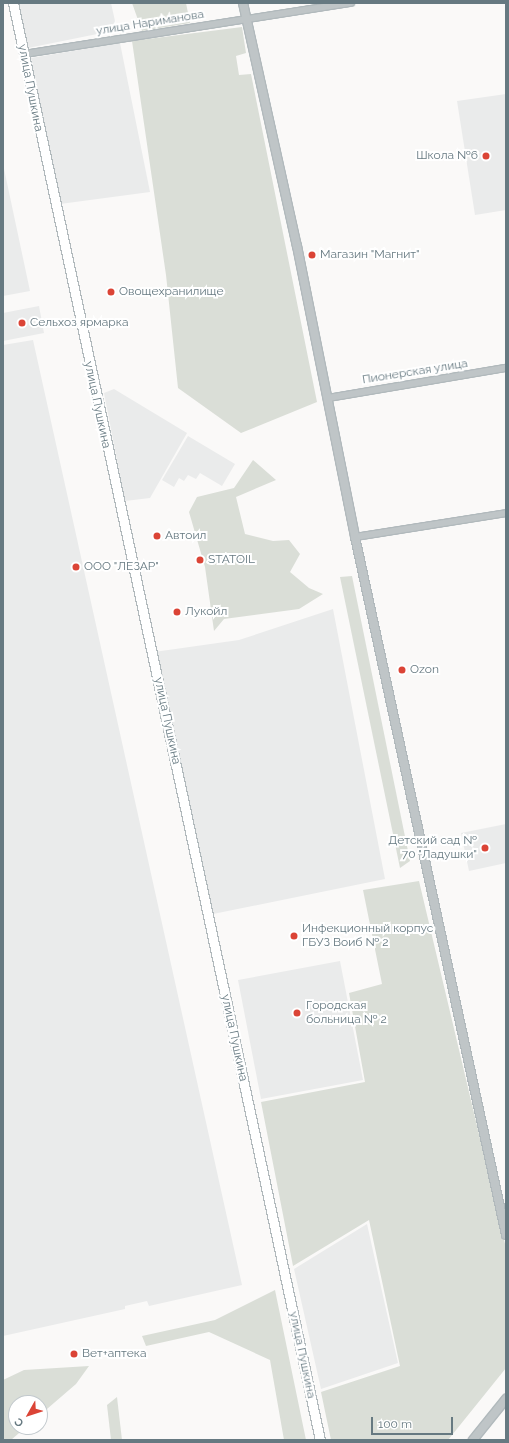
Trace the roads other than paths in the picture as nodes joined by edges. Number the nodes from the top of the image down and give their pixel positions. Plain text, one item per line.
1 (13, 3) edge
2 (243, 3) edge
3 (351, 3) edge
4 (246, 20) junction
5 (24, 54) junction
6 (506, 368) edge
7 (328, 398) junction
8 (506, 513) edge
9 (355, 537) junction
10 (506, 1235) edge
11 (506, 1399) edge
12 (320, 1440) edge
13 (473, 1440) edge

1 - 5 main road, улица Пушкина
2 - 4 street
3 - 4 street, улица Нариманова
4 - 5 street, улица Нариманова
4 - 7 street
5 - 12 main road, улица Пушкина
6 - 7 street, Пионерская улица
7 - 9 street
8 - 9 street
9 - 10 street
11 - 13 street

